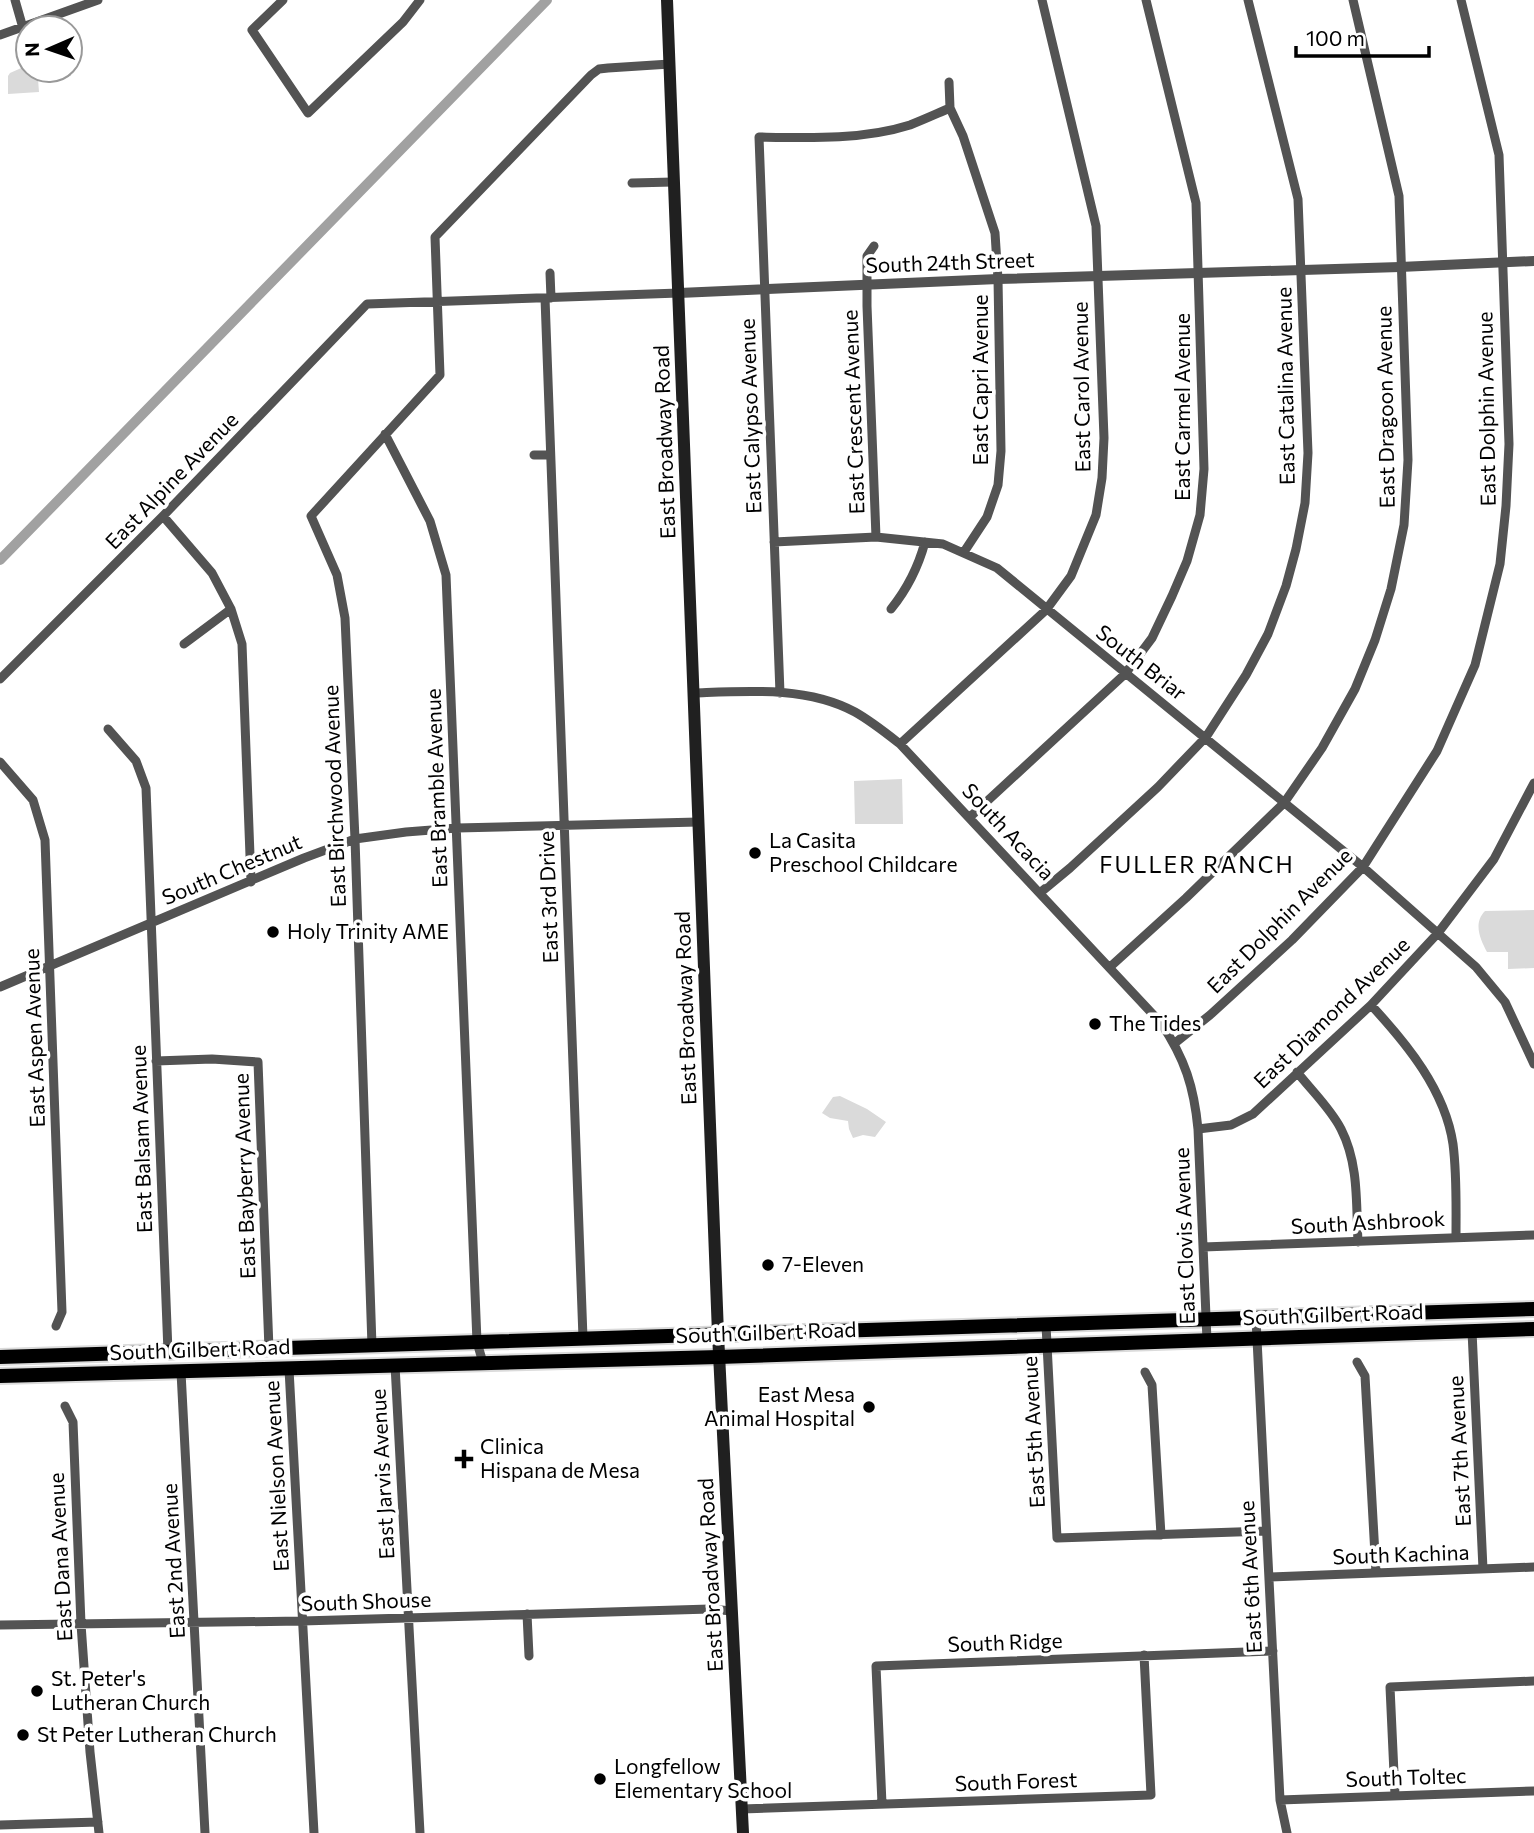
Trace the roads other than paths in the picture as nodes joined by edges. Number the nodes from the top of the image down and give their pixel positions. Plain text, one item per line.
1 (98, 0) edge
2 (283, 0) edge
3 (420, 0) edge
4 (667, 0) edge
5 (1042, 0) edge
6 (1146, 0) edge
7 (1248, 0) edge
8 (1353, 0) edge
9 (1461, 0) edge
10 (60, 14) edge
11 (670, 64) junction
12 (950, 82) dead end
13 (950, 108) junction
14 (673, 182) junction
15 (632, 183) dead end
16 (874, 246) dead end
17 (1501, 261) junction
18 (1534, 261) edge
19 (1400, 267) junction
20 (1301, 269) junction
21 (1199, 272) junction
22 (550, 273) dead end
23 (1098, 277) junction
24 (998, 279) junction
25 (867, 285) junction
26 (764, 288) junction
27 (678, 293) junction
28 (548, 298) junction
29 (439, 301) junction
30 (367, 304) joint
31 (385, 434) junction
32 (534, 455) dead end
33 (550, 455) junction
34 (163, 516) junction
35 (876, 537) junction
36 (774, 542) junction
37 (925, 542) junction
38 (964, 552) junction
39 (230, 609) junction
40 (891, 609) dead end
41 (1046, 610) junction
42 (184, 644) dead end
43 (1125, 674) junction
44 (0, 679) edge
45 (694, 693) junction
46 (780, 693) junction
47 (108, 730) dead end
48 (1206, 737) junction
49 (900, 744) junction
50 (0, 762) edge
51 (1534, 783) edge
52 (1284, 803) junction
53 (970, 817) junction
54 (698, 822) junction
55 (564, 825) junction
56 (457, 828) junction
57 (355, 839) junction
58 (1363, 867) junction
59 (251, 881) junction
60 (1041, 892) junction
61 (151, 924) junction
62 (1438, 933) junction
63 (50, 966) junction
64 (1110, 967) junction
65 (0, 987) edge
66 (1371, 1005) junction
67 (1175, 1043) junction
68 (156, 1061) junction
69 (1534, 1064) edge
70 (1297, 1072) junction
71 (1198, 1129) junction
72 (1534, 1235) edge
73 (1456, 1237) junction
74 (1358, 1242) junction
75 (1203, 1247) junction
76 (1534, 1309) edge
77 (1256, 1319) junction
78 (1206, 1320) junction
79 (1010, 1325) junction
80 (1046, 1325) junction
81 (56, 1326) dead end
82 (942, 1327) junction
83 (1534, 1329) edge
84 (1472, 1331) junction
85 (718, 1334) junction
86 (583, 1338) junction
87 (1257, 1338) junction
88 (1207, 1340) junction
89 (477, 1342) junction
90 (1047, 1344) junction
91 (372, 1346) junction
92 (968, 1347) junction
93 (269, 1349) junction
94 (873, 1350) junction
95 (168, 1352) junction
96 (0, 1357) edge
97 (719, 1357) junction
98 (1357, 1362) dead end
99 (483, 1363) junction
100 (395, 1365) junction
101 (289, 1368) junction
102 (181, 1372) junction
103 (1145, 1372) dead end
104 (0, 1376) edge
105 (65, 1406) dead end
106 (1266, 1531) junction
107 (1161, 1535) junction
108 (1534, 1567) edge
109 (1483, 1569) junction
110 (1376, 1573) junction
111 (1270, 1577) junction
112 (732, 1611) junction
113 (527, 1614) junction
114 (408, 1619) junction
115 (302, 1621) junction
116 (194, 1623) junction
117 (81, 1624) junction
118 (0, 1625) edge
119 (1273, 1651) junction
120 (1144, 1655) junction
121 (529, 1656) dead end
122 (1534, 1681) edge
123 (1534, 1791) edge
124 (1395, 1795) junction
125 (1280, 1800) junction
126 (882, 1804) junction
127 (741, 1809) junction
128 (98, 1822) junction
129 (0, 1825) edge
130 (99, 1833) edge
131 (205, 1833) edge
132 (314, 1833) edge
133 (420, 1833) edge
134 (743, 1833) edge
135 (1287, 1833) edge

1 - 10 street
2 - 3 street
4 - 11 main road, East Broadway Road
5 - 23 street, East Carol Avenue
6 - 21 street, East Carmel Avenue
7 - 20 street, East Catalina Avenue
8 - 19 street, East Dragoon Avenue
9 - 17 street, East Dolphin Avenue
11 - 14 main road, East Broadway Road
11 - 29 street
12 - 13 street, East Capri Avenue
13 - 24 street, East Capri Avenue
13 - 26 street, East Calypso Avenue
14 - 15 street
14 - 27 main road, East Broadway Road
16 - 25 street, East Crescent Avenue
17 - 18 street, South 24th Street
17 - 19 street, South 24th Street
17 - 58 street, East Dolphin Avenue
19 - 20 street, South 24th Street
19 - 52 street, East Dragoon Avenue
20 - 21 street, South 24th Street
20 - 48 street, East Catalina Avenue
21 - 23 street, South 24th Street
21 - 43 street, East Carmel Avenue
22 - 28 street, East 3rd Drive
23 - 24 street, South 24th Street
23 - 41 street, East Carol Avenue
24 - 25 street, South 24th Street
24 - 38 street, East Capri Avenue
25 - 26 street, South 24th Street
25 - 35 street, East Crescent Avenue
26 - 27 street, South 24th Street
26 - 36 street, East Calypso Avenue
27 - 28 street, South 24th Street
27 - 45 main road, East Broadway Road
28 - 29 street, South 24th Street
28 - 33 street, East 3rd Drive
29 - 30 street, South 24th Street
29 - 31 street, East Birchwood Avenue
30 - 34 street, East Alpine Avenue
31 - 56 street, East Bramble Avenue
31 - 57 street, East Birchwood Avenue
32 - 33 street
33 - 55 street, East 3rd Drive
34 - 39 street
34 - 44 street, East Alpine Avenue
35 - 36 street, South Briar
35 - 37 street, South Briar
36 - 46 street, East Calypso Avenue
37 - 38 street, South Briar
37 - 40 street
38 - 41 street, South Briar
39 - 42 street
39 - 59 street
41 - 43 street, South Briar
41 - 49 street, East Carol Avenue
43 - 48 street, South Briar
43 - 53 street, East Carmel Avenue
45 - 46 street, South Acacia
45 - 54 main road, East Broadway Road
46 - 49 street, South Acacia
47 - 61 street, East Balsam Avenue
48 - 52 street, South Briar
48 - 60 street, East Catalina Avenue
49 - 53 street, South Acacia
50 - 63 street, East Aspen Avenue
51 - 62 street, East Diamond Avenue
52 - 58 street, South Briar
52 - 64 street, East Dragoon Avenue
53 - 60 street, South Acacia
54 - 55 street, South Chestnut
54 - 85 main road, East Broadway Road
55 - 56 street, South Chestnut
55 - 86 street, East 3rd Drive
56 - 57 street, South Chestnut
56 - 89 street, East Bramble Avenue
57 - 59 street, South Chestnut
57 - 91 street, East Birchwood Avenue
58 - 62 street, South Briar
58 - 67 street, East Dolphin Avenue
59 - 61 street, South Chestnut
60 - 64 street, South Acacia
61 - 63 street, South Chestnut
61 - 68 street, East Balsam Avenue
62 - 66 street, East Diamond Avenue
62 - 69 street, South Briar
63 - 65 street, South Chestnut
63 - 81 street, East Aspen Avenue
64 - 67 street, South Acacia
66 - 70 street, East Diamond Avenue
66 - 73 street
67 - 71 street, South Acacia
68 - 93 street, East Bayberry Avenue
68 - 95 street, East Balsam Avenue
70 - 71 street, East Diamond Avenue
70 - 74 street
71 - 75 street, East Clovis Avenue
72 - 73 street, South Ashbrook
73 - 74 street, South Ashbrook
74 - 75 street, South Ashbrook
75 - 78 street, East Clovis Avenue
76 - 77 main road, South Gilbert Road
77 - 78 main road, South Gilbert Road
77 - 87 street, East 6th Avenue
78 - 80 main road, South Gilbert Road
78 - 88 street, East Clovis Avenue
79 - 80 main road, South Gilbert Road
79 - 82 main road, South Gilbert Road
79 - 92 main road
80 - 90 street, East 5th Avenue
82 - 85 main road, South Gilbert Road
82 - 94 main road
83 - 84 main road, South Gilbert Road
84 - 87 main road, South Gilbert Road
84 - 109 street, East 7th Avenue
85 - 86 main road, South Gilbert Road
85 - 97 main road, East Broadway Road
86 - 89 main road, South Gilbert Road
87 - 88 main road, South Gilbert Road
87 - 106 street, East 6th Avenue
88 - 90 main road, South Gilbert Road
89 - 91 main road, South Gilbert Road
89 - 99 street, East Bramble Avenue
90 - 92 main road, South Gilbert Road
90 - 107 street, East 5th Avenue
91 - 93 main road, South Gilbert Road
92 - 94 main road, South Gilbert Road
93 - 95 main road, South Gilbert Road
94 - 97 main road, South Gilbert Road
95 - 96 main road, South Gilbert Road
97 - 99 main road, South Gilbert Road
97 - 112 main road, East Broadway Road
98 - 110 street
99 - 100 main road, South Gilbert Road
100 - 101 main road, South Gilbert Road
100 - 114 street, East Jarvis Avenue
101 - 102 main road, South Gilbert Road
101 - 115 street, East Nielson Avenue
102 - 104 main road, South Gilbert Road
102 - 116 street, East 2nd Avenue
103 - 107 street
105 - 117 street, East Dana Avenue
106 - 107 street
106 - 111 street, East 6th Avenue
108 - 109 street, South Kachina
109 - 110 street, South Kachina
110 - 111 street, South Kachina
111 - 119 street, East 6th Avenue
112 - 113 street, South Shouse
112 - 127 main road, East Broadway Road
113 - 114 street, South Shouse
113 - 121 street
114 - 115 street, South Shouse
114 - 133 street, East Jarvis Avenue
115 - 116 street, South Shouse
115 - 132 street, East Nielson Avenue
116 - 117 street, South Shouse
116 - 131 street, East 2nd Avenue
117 - 118 street, South Shouse
117 - 128 street, East Dana Avenue
119 - 120 street, South Ridge
119 - 125 street, East 6th Avenue
120 - 126 street, South Ridge
120 - 126 street, South Forest
122 - 124 street
123 - 124 street, South Toltec
124 - 125 street, South Toltec
125 - 135 street, East 6th Avenue
126 - 127 street, South Forest
127 - 134 main road, East Broadway Road
128 - 129 street
128 - 130 street, East Dana Avenue

